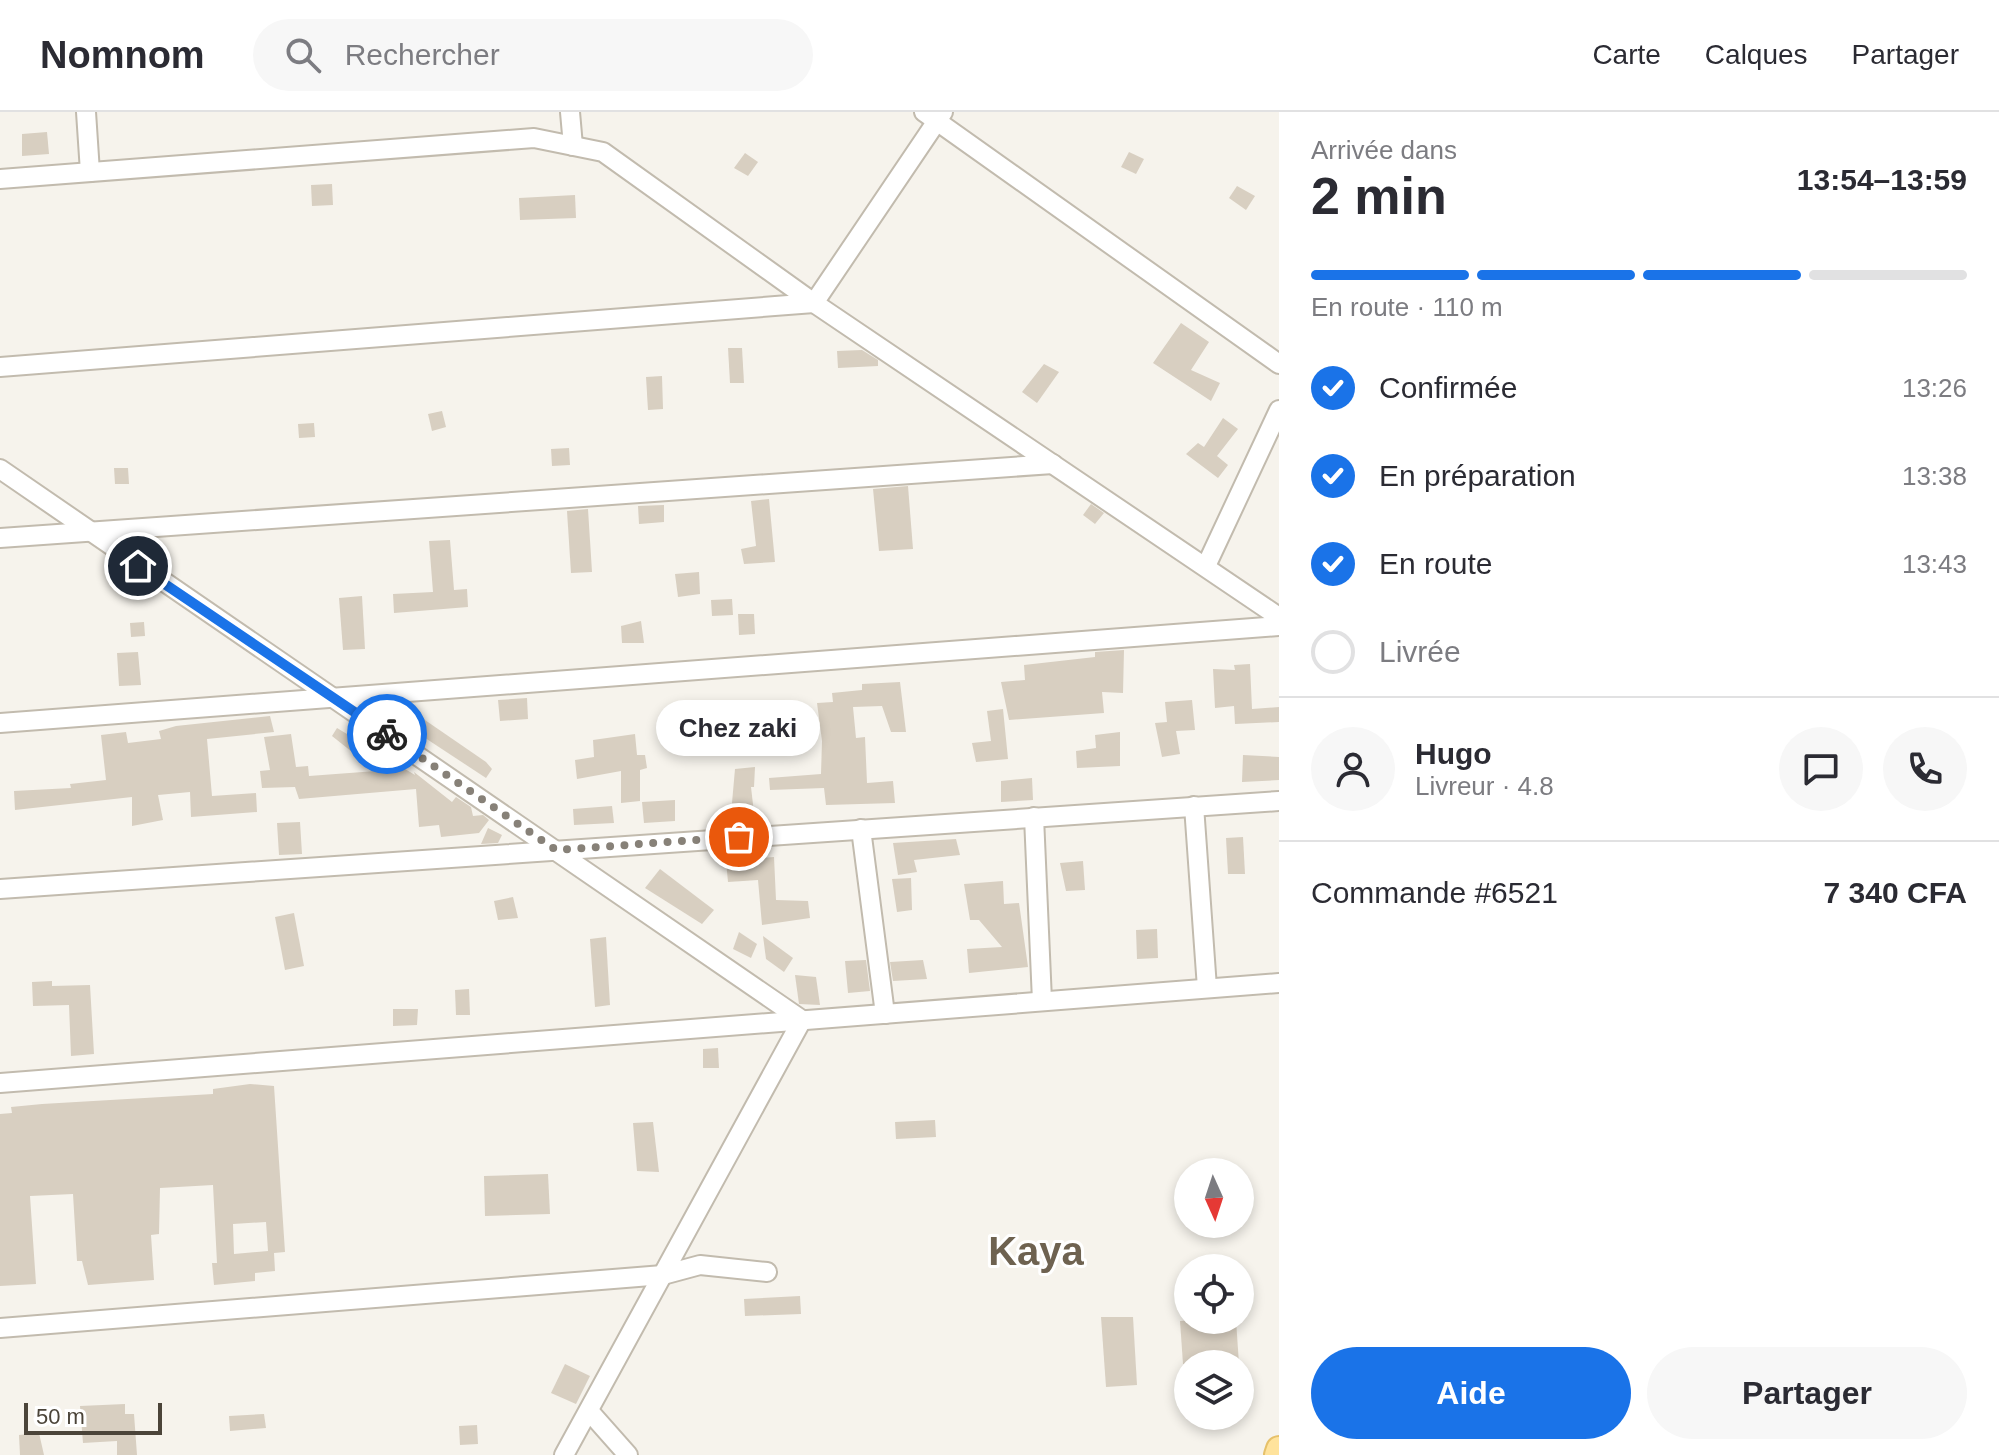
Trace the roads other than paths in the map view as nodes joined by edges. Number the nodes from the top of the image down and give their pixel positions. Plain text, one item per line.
1 (86, 112) edge
2 (570, 112) edge
3 (935, 115) edge
4 (573, 146) junction
5 (90, 172) junction
6 (0, 179) edge
7 (814, 303) junction
8 (1279, 364) edge
9 (0, 367) edge
10 (1279, 410) edge
11 (1053, 464) junction
12 (0, 469) edge
13 (87, 531) junction
14 (0, 538) edge
15 (1206, 566) junction
16 (1279, 617) edge
17 (1279, 626) edge
18 (330, 695) junction
19 (0, 723) edge
20 (1279, 801) edge
21 (1194, 806) junction
22 (1034, 817) junction
23 (861, 829) junction
24 (556, 850) junction
25 (0, 889) edge
26 (1279, 983) edge
27 (1207, 988) junction
28 (1042, 1001) junction
29 (885, 1014) junction
30 (802, 1020) junction
31 (0, 1083) edge
32 (767, 1272) dead end
33 (663, 1275) junction
34 (0, 1328) edge
35 (589, 1411) junction
36 (1279, 1449) edge
37 (564, 1455) edge
38 (628, 1455) edge
39 (1277, 1455) edge

1 - 5 street
2 - 4 street
3 - 7 street
3 - 8 street
4 - 5 street
4 - 7 street
5 - 6 street
7 - 9 street
7 - 11 street
10 - 15 street
11 - 13 street
11 - 15 street
12 - 13 street
13 - 14 street
13 - 18 street
15 - 16 street
17 - 18 street
18 - 19 street
18 - 24 street
20 - 21 street
21 - 22 street
21 - 27 street
22 - 23 street
22 - 28 street
23 - 24 street
23 - 29 street
24 - 25 street
24 - 30 street
26 - 27 street
27 - 28 street
28 - 29 street
29 - 30 street
30 - 31 street
30 - 33 street
32 - 33 street
33 - 34 street
33 - 35 street
35 - 37 street
35 - 38 street
36 - 39 main road

